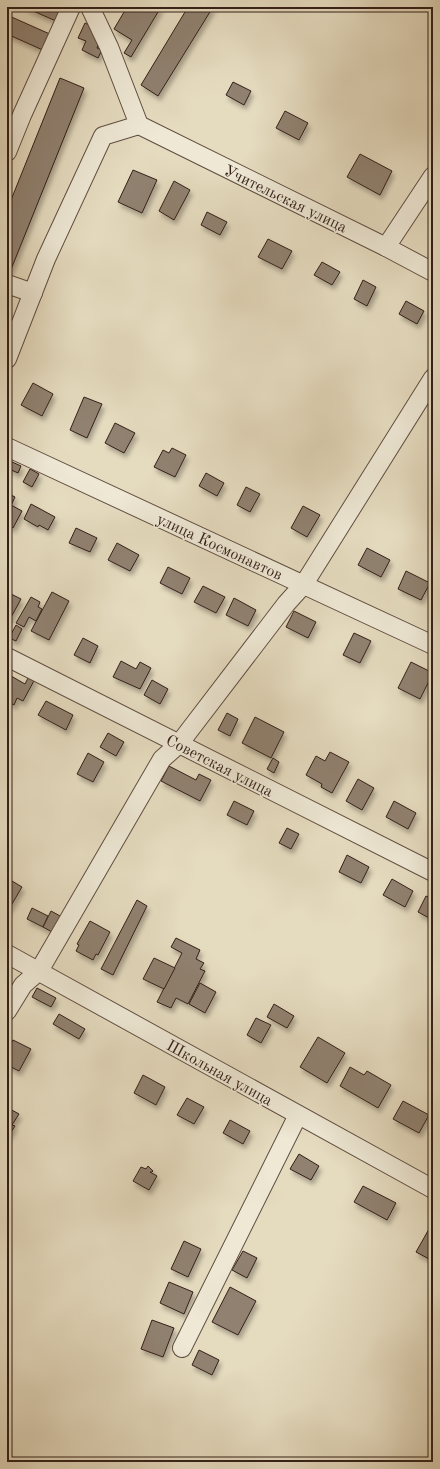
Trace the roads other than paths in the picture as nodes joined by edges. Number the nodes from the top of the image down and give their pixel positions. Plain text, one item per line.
1 (71, 7) edge
2 (90, 7) edge
3 (139, 125) junction
4 (7, 152) edge
5 (433, 176) edge
6 (386, 247) junction
7 (433, 272) edge
8 (7, 284) edge
9 (33, 293) junction
10 (7, 359) edge
11 (433, 378) edge
12 (7, 447) edge
13 (304, 584) junction
14 (433, 645) edge
15 (7, 657) edge
16 (180, 744) junction
17 (433, 872) edge
18 (7, 954) edge
19 (39, 971) junction
20 (7, 1011) edge
21 (298, 1115) junction
22 (433, 1189) edge
23 (182, 1348) dead end

1 - 4 street
2 - 3 street
3 - 6 street, Учительская улица
3 - 9 street
5 - 6 street
6 - 7 street, Учительская улица
8 - 9 street
9 - 10 street
11 - 13 street
12 - 13 street, улица Космонавтов
13 - 14 street, улица Космонавтов
13 - 16 street
15 - 16 street, Советская улица
16 - 17 street, Советская улица
16 - 19 street
18 - 19 street, Школьная улица
19 - 20 street
19 - 21 street, Школьная улица
21 - 22 street, Школьная улица
21 - 23 street

